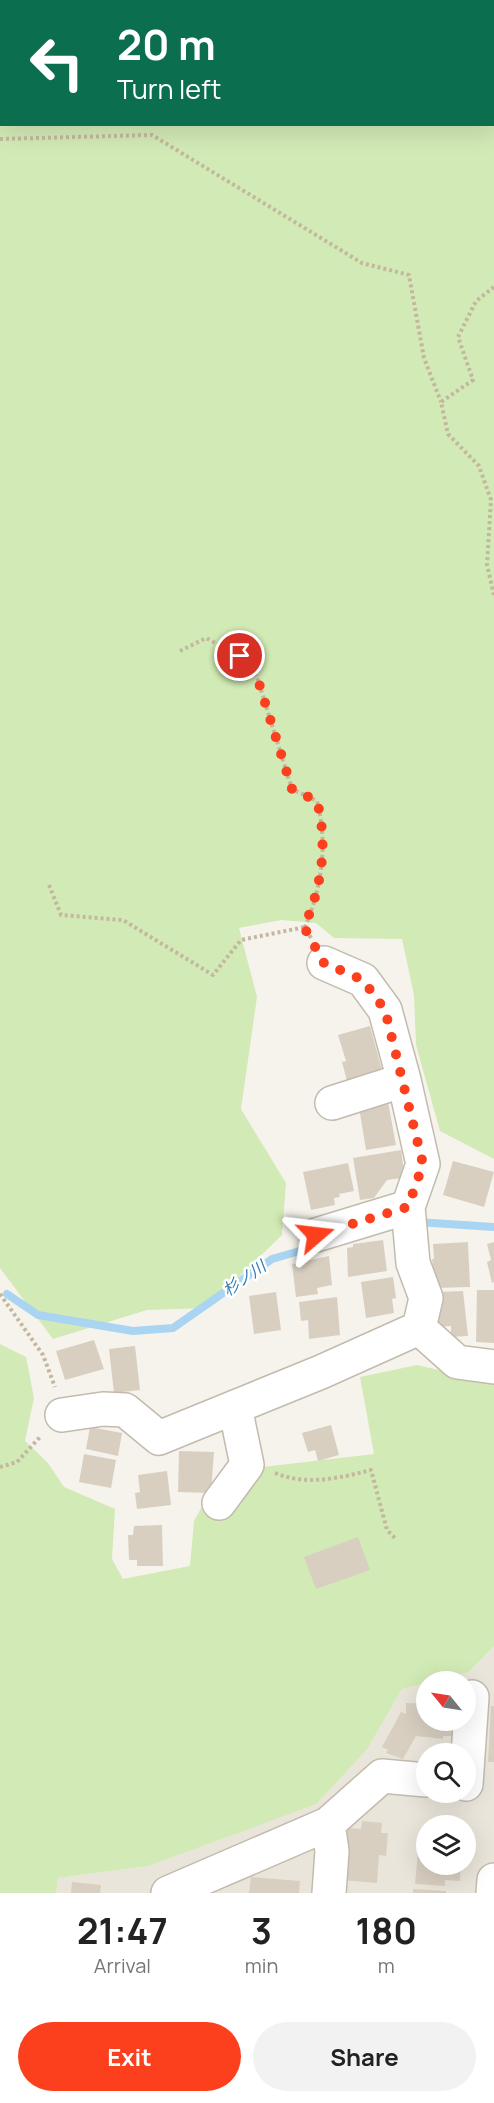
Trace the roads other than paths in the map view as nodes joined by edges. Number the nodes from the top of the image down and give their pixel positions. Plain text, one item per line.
1 (324, 963) road end
2 (404, 1080) junction
3 (332, 1103) dead end
4 (408, 1207) junction
5 (316, 1235) dead end
6 (419, 1328) junction
7 (494, 1367) edge
8 (235, 1407) junction
9 (62, 1415) road end
10 (219, 1503) dead end
11 (416, 1779) edge
12 (476, 1785) edge
13 (494, 1787) edge
14 (328, 1824) junction
15 (494, 1880) edge
16 (168, 1893) edge
17 (329, 1893) edge
18 (493, 1893) edge

1 - 2 street
2 - 3 street
2 - 4 street
4 - 5 street
4 - 6 street
6 - 7 street
6 - 8 street
8 - 9 street
8 - 10 street
11 - 14 street
12 - 13 street
14 - 16 street
14 - 17 street
15 - 18 street

